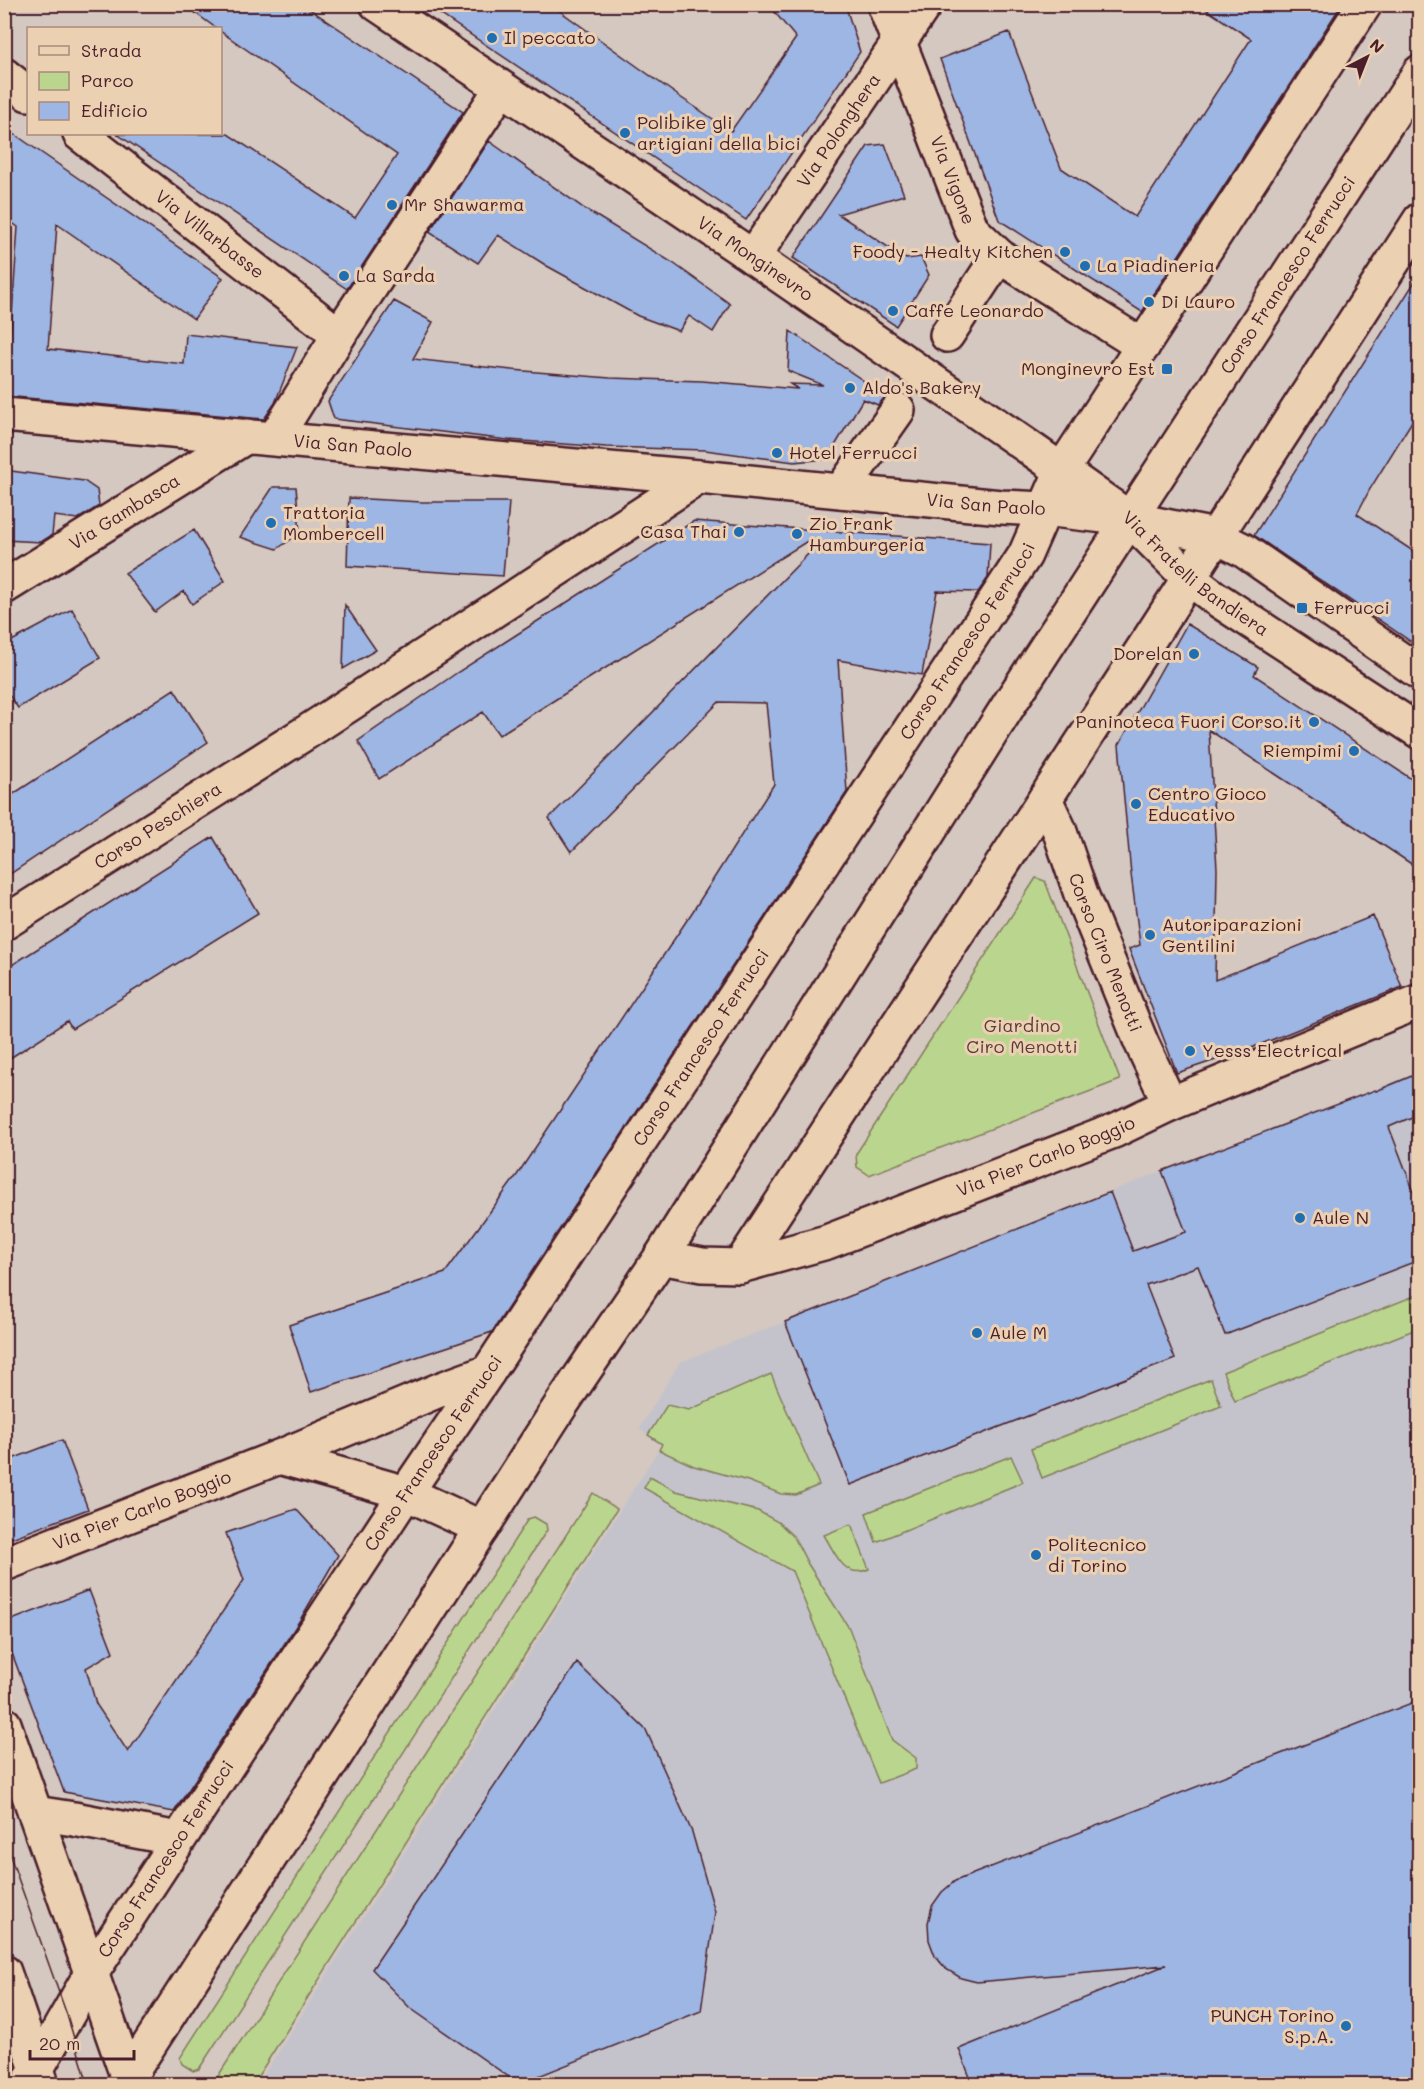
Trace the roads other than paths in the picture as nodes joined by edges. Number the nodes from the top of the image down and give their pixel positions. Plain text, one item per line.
1 (376, 4) edge
2 (884, 4) edge
3 (925, 4) edge
4 (1365, 4) edge
5 (899, 44) junction
6 (1419, 72) edge
7 (4, 75) edge
8 (501, 90) junction
9 (27, 93) edge
10 (81, 135) edge
11 (1419, 220) edge
12 (999, 256) junction
13 (753, 257) junction
14 (339, 335) junction
15 (947, 335) dead end
16 (1143, 346) junction
17 (898, 410) dead end
18 (4, 415) edge
19 (261, 437) junction
20 (1062, 470) junction
21 (699, 477) junction
22 (841, 491) junction
23 (1044, 509) junction
24 (1130, 519) junction
25 (1215, 536) junction
26 (1189, 578) junction
27 (4, 587) edge
28 (1419, 674) edge
29 (1419, 732) edge
30 (1045, 799) junction
31 (4, 923) edge
32 (1419, 1001) edge
33 (1170, 1104) junction
34 (661, 1257) junction
35 (740, 1266) junction
36 (488, 1372) junction
37 (279, 1457) junction
38 (406, 1493) junction
39 (482, 1528) junction
40 (4, 1564) edge
41 (4, 1724) edge
42 (35, 1813) junction
43 (178, 1839) junction
44 (4, 1972) edge
45 (92, 1972) junction
46 (36, 2079) edge
47 (127, 2083) edge

1 - 8 street, Via Monginevro
2 - 5 street, Via Vigone
3 - 5 street, Via Polonghera
4 - 16 street, Corso Francesco Ferrucci
5 - 12 street, Via Vigone
5 - 13 street, Via Polonghera
6 - 24 street, Corso Francesco Ferrucci
7 - 9 street
8 - 13 street, Via Monginevro
8 - 14 street, Via Gambasca
10 - 14 street, Via Villarbasse
11 - 25 street
12 - 15 street
12 - 16 street, Via Vigone
13 - 20 street, Via Monginevro
14 - 19 street, Via Gambasca
16 - 20 street, Corso Francesco Ferrucci
17 - 22 street
18 - 19 street, Via San Paolo
19 - 21 street, Via San Paolo
19 - 27 street, Via Gambasca
20 - 23 street, Corso Francesco Ferrucci
20 - 24 street, Via Monginevro
21 - 22 street, Via San Paolo
21 - 31 street, Corso Peschiera
22 - 23 street, Via San Paolo
23 - 24 street, Via San Paolo
23 - 36 street, Corso Francesco Ferrucci
24 - 25 street, Via Fratelli Bandiera
24 - 26 street, Via Fratelli Bandiera
24 - 34 street, Corso Francesco Ferrucci
25 - 26 street
25 - 28 street, Via Fratelli Bandiera
26 - 29 street, Via Fratelli Bandiera
26 - 30 street
30 - 33 street, Corso Ciro Menotti
30 - 35 street
32 - 33 street, Via Pier Carlo Boggio
33 - 35 street, Via Pier Carlo Boggio
34 - 35 street, Via Pier Carlo Boggio
34 - 39 street, Corso Francesco Ferrucci
36 - 37 street, Via Pier Carlo Boggio
36 - 38 street, Corso Francesco Ferrucci
37 - 38 street
37 - 40 street, Via Pier Carlo Boggio
38 - 39 street
38 - 43 street, Corso Francesco Ferrucci
39 - 47 street, Corso Francesco Ferrucci
41 - 42 street
42 - 43 street
42 - 45 street
43 - 45 street, Corso Francesco Ferrucci
44 - 46 street
45 - 46 street, Corso Francesco Ferrucci
45 - 47 street

